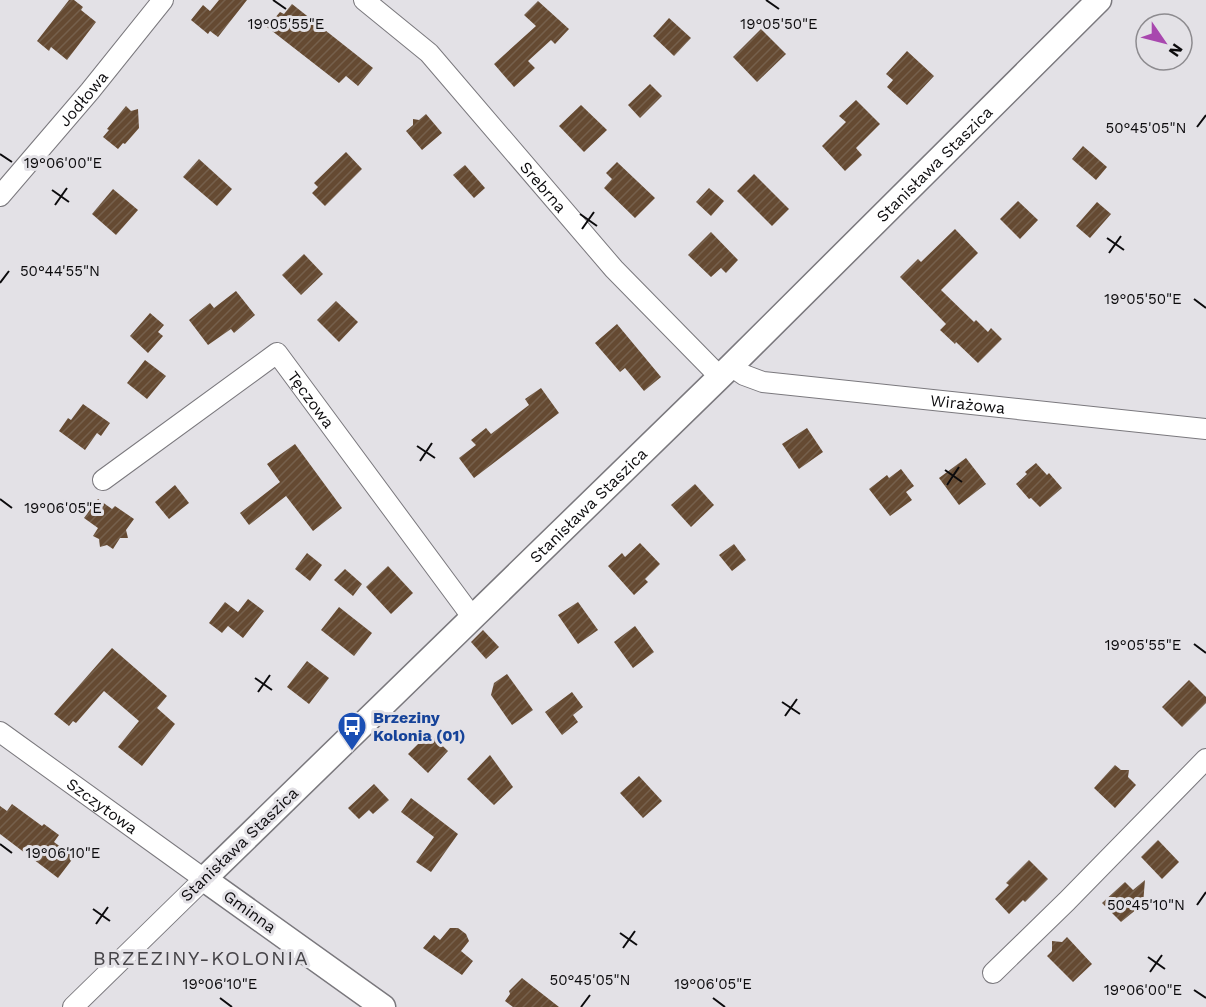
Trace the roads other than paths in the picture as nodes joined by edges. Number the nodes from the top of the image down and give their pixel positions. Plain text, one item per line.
1 (163, 0) edge
2 (364, 0) edge
3 (1099, 0) edge
4 (0, 196) edge
5 (725, 371) junction
6 (1206, 429) edge
7 (104, 480) dead end
8 (473, 618) junction
9 (0, 732) edge
10 (1206, 759) edge
11 (204, 879) junction
12 (993, 973) dead end
13 (73, 1007) edge
14 (383, 1007) edge

1 - 4 street, Jodłowa
2 - 5 street, Srebrna
3 - 5 street, Stanisława Staszica
5 - 6 street, Wirażowa
5 - 8 street, Stanisława Staszica
7 - 8 street, Tęczowa
8 - 11 street, Stanisława Staszica
9 - 11 street, Szczytowa
10 - 12 street
11 - 13 street, Stanisława Staszica
11 - 14 street, Gminna

